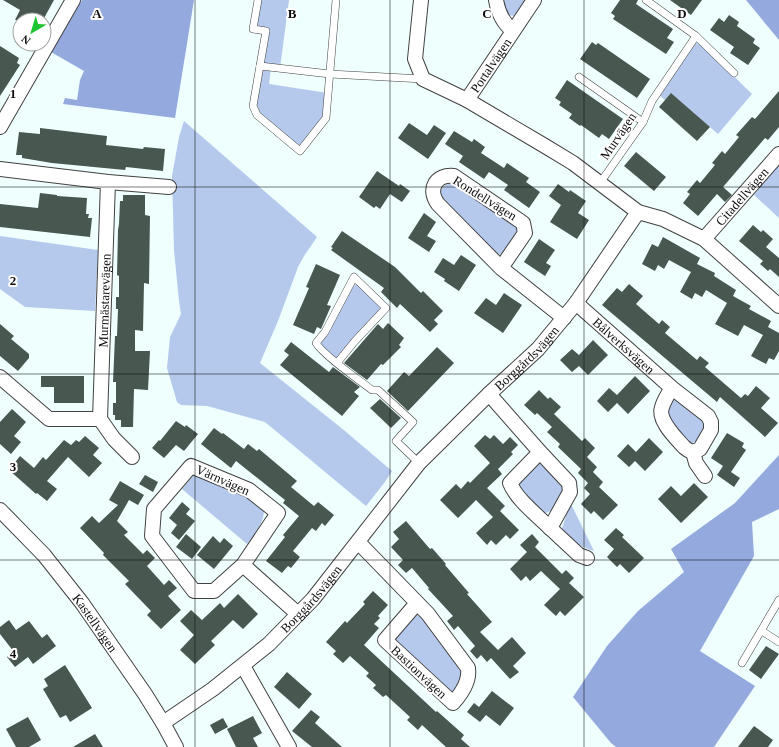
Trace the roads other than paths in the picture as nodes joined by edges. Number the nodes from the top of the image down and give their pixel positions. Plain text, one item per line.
1 (73, 0) edge
2 (258, 0) edge
3 (336, 0) edge
4 (421, 0) edge
5 (496, 0) edge
6 (534, 0) edge
7 (646, 0) edge
8 (512, 31) junction
9 (696, 36) junction
10 (260, 66) junction
11 (734, 73) dead end
12 (330, 74) junction
13 (579, 77) dead end
14 (423, 79) junction
15 (467, 100) junction
16 (643, 122) junction
17 (0, 127) edge
18 (779, 154) edge
19 (0, 169) edge
20 (108, 182) junction
21 (600, 183) junction
22 (169, 187) dead end
23 (638, 212) junction
24 (704, 239) junction
25 (501, 268) junction
26 (576, 303) junction
27 (779, 306) edge
28 (564, 318) junction
29 (337, 363) junction
30 (0, 377) edge
31 (672, 388) junction
32 (489, 394) junction
33 (100, 419) junction
34 (540, 452) junction
35 (693, 452) junction
36 (132, 457) dead end
37 (419, 463) junction
38 (705, 476) dead end
39 (0, 510) edge
40 (550, 528) junction
41 (358, 542) junction
42 (587, 558) dead end
43 (243, 565) junction
44 (779, 600) edge
45 (417, 603) junction
46 (298, 614) junction
47 (762, 631) junction
48 (779, 642) edge
49 (742, 663) dead end
50 (243, 666) junction
51 (163, 723) junction
52 (176, 747) edge
53 (289, 747) edge

1 - 17 street
2 - 10 lane
3 - 12 lane
4 - 14 street
5 - 8 street, Portalvägen
6 - 8 street, Portalvägen
7 - 9 lane
8 - 15 street, Portalvägen
9 - 11 lane
9 - 16 lane, Murvägen
10 - 12 lane
10 - 12 lane
12 - 14 lane
13 - 16 lane
14 - 15 street
15 - 21 street
16 - 21 lane, Murvägen
18 - 24 street, Citadellvägen
19 - 20 street
20 - 22 street
20 - 33 street, Murmästarevägen
21 - 23 street
23 - 24 street
23 - 26 street, Borggårdsvägen
24 - 27 street
25 - 25 street, Rondellvägen
25 - 28 street, Rondellvägen
26 - 28 street, Borggårdsvägen
26 - 31 street, Bålverksvägen
28 - 32 street, Borggårdsvägen
29 - 29 lane
29 - 37 lane
30 - 33 street
31 - 35 street
31 - 35 street, Bålverksvägen
32 - 34 street
32 - 37 street, Borggårdsvägen
33 - 36 street
34 - 40 street
34 - 40 street
35 - 38 street
37 - 41 street, Borggårdsvägen
39 - 51 street, Kastellvägen
40 - 42 street
41 - 45 street, Bastionvägen
41 - 46 street, Borggårdsvägen
43 - 43 street, Värnvägen
43 - 46 street
44 - 47 lane
45 - 45 street, Bastionvägen
46 - 50 street, Borggårdsvägen
47 - 48 lane
47 - 49 lane
50 - 51 street, Borggårdsvägen
50 - 53 street
51 - 52 street, Kastellvägen

